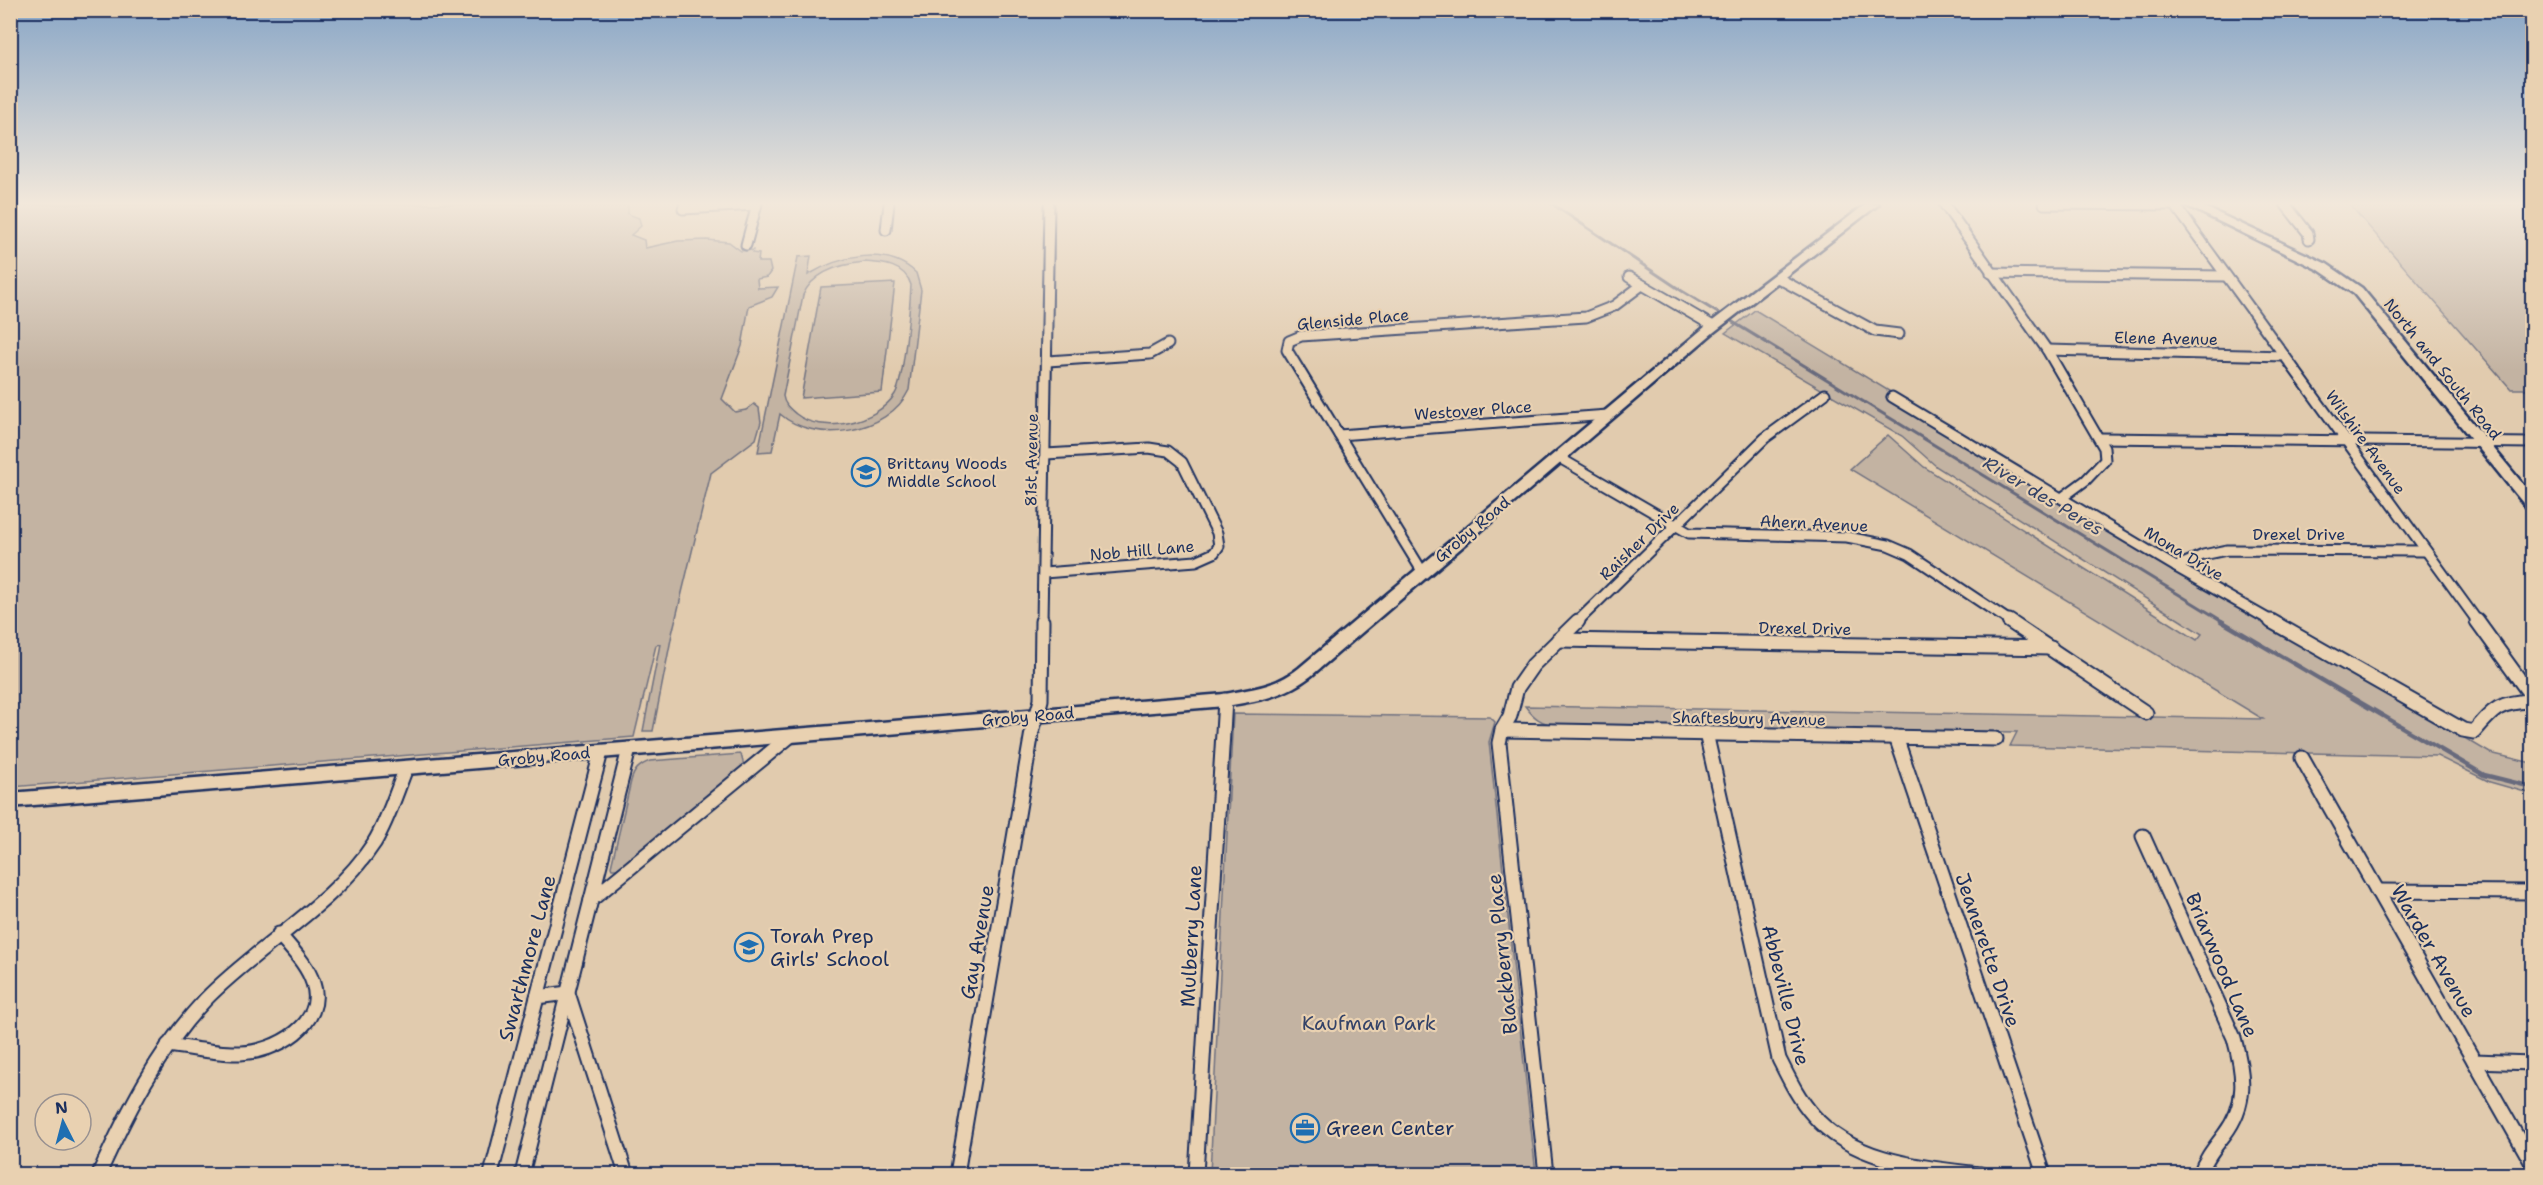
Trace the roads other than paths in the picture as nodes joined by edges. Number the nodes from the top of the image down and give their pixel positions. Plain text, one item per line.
1 (1048, 259) edge
2 (1802, 259) edge
3 (1982, 259) edge
4 (2216, 259) edge
5 (2306, 259) edge
6 (1991, 273) junction
7 (2226, 276) junction
8 (1629, 277) dead end
9 (1778, 278) junction
10 (1642, 285) junction
11 (1715, 324) junction
12 (1899, 334) dead end
13 (1279, 336) dead end
14 (1289, 341) junction
15 (1168, 344) dead end
16 (2047, 350) junction
17 (2285, 356) junction
18 (1048, 361) junction
19 (1825, 394) dead end
20 (1892, 397) dead end
21 (1608, 415) junction
22 (1339, 435) junction
23 (2100, 438) junction
24 (2347, 442) junction
25 (2483, 442) junction
26 (2532, 443) edge
27 (1046, 454) junction
28 (1558, 457) junction
29 (2063, 497) junction
30 (2532, 504) edge
31 (1676, 527) junction
32 (2426, 551) junction
33 (2176, 567) junction
34 (1422, 571) junction
35 (1044, 573) junction
36 (1558, 640) junction
37 (2051, 648) junction
38 (1225, 699) junction
39 (2532, 699) edge
40 (2146, 713) dead end
41 (1036, 716) junction
42 (1502, 730) junction
43 (1706, 733) junction
44 (789, 736) junction
45 (1896, 737) junction
46 (1996, 739) dead end
47 (629, 750) junction
48 (601, 752) junction
49 (2302, 758) dead end
50 (406, 768) junction
51 (10, 800) edge
52 (2143, 836) dead end
53 (2377, 891) junction
54 (2532, 892) edge
55 (591, 900) junction
56 (279, 934) junction
57 (568, 993) junction
58 (537, 997) junction
59 (168, 1044) junction
60 (2474, 1061) junction
61 (2532, 1063) edge
62 (2532, 1163) edge
63 (99, 1174) edge
64 (491, 1174) edge
65 (522, 1174) edge
66 (626, 1174) edge
67 (957, 1174) edge
68 (1196, 1174) edge
69 (1546, 1174) edge
70 (1980, 1174) edge
71 (2044, 1174) edge
72 (2200, 1174) edge

1 - 18 street, 81st Avenue
2 - 9 street, Groby Road
3 - 6 street
4 - 7 street, Wilshire Avenue
5 - 25 street, North and South Road
6 - 7 street
6 - 16 street
7 - 17 street, Wilshire Avenue
8 - 10 street
9 - 11 street, Groby Road
9 - 12 street
10 - 11 street
10 - 14 street, Glenside Place
11 - 21 street, Groby Road
13 - 14 street
14 - 22 street, Glenside Place
15 - 18 street
16 - 17 street, Elene Avenue
16 - 23 street
17 - 24 street, Wilshire Avenue
18 - 27 street, 81st Avenue
19 - 31 street, Raisher Drive
20 - 29 street, Mona Drive
21 - 22 street, Westover Place
21 - 28 street, Groby Road
22 - 34 street, Glenside Place
23 - 24 street
23 - 29 street
24 - 25 street
24 - 32 street, Wilshire Avenue
25 - 26 street
25 - 30 street, North and South Road
27 - 35 street, 81st Avenue
27 - 35 street, Nob Hill Lane
28 - 31 street, Ahern Avenue
28 - 34 street, Groby Road
29 - 33 street, Mona Drive
31 - 36 street, Raisher Drive
31 - 37 street, Ahern Avenue
32 - 33 street, Drexel Drive
32 - 39 street, Wilshire Avenue
33 - 39 street, Mona Drive
34 - 38 street, Groby Road
35 - 41 street, 81st Avenue
36 - 37 street, Drexel Drive
36 - 42 street, Raisher Drive
37 - 40 street, Ahern Avenue
38 - 41 street, Groby Road
38 - 68 street, Mulberry Lane
41 - 44 street, Groby Road
41 - 67 street, Gay Avenue
42 - 43 street, Shaftesbury Avenue
42 - 69 street, Blackberry Place
43 - 45 street, Shaftesbury Avenue
43 - 70 street, Abbeville Drive
44 - 47 street, Groby Road
44 - 55 street
45 - 46 street, Shaftesbury Avenue
45 - 71 street, Jeanerette Drive
47 - 48 street, Groby Road
47 - 55 street
48 - 50 street, Groby Road
48 - 58 street, Swarthmore Lane
49 - 53 street, Warder Avenue
50 - 51 street, Groby Road
50 - 56 street
52 - 72 street, Briarwood Lane
53 - 54 street
53 - 60 street, Warder Avenue
55 - 57 street
56 - 59 street
56 - 59 street
57 - 58 street
57 - 65 street
57 - 66 street
58 - 64 street, Swarthmore Lane
59 - 63 street
60 - 61 street
60 - 62 street, Warder Avenue

